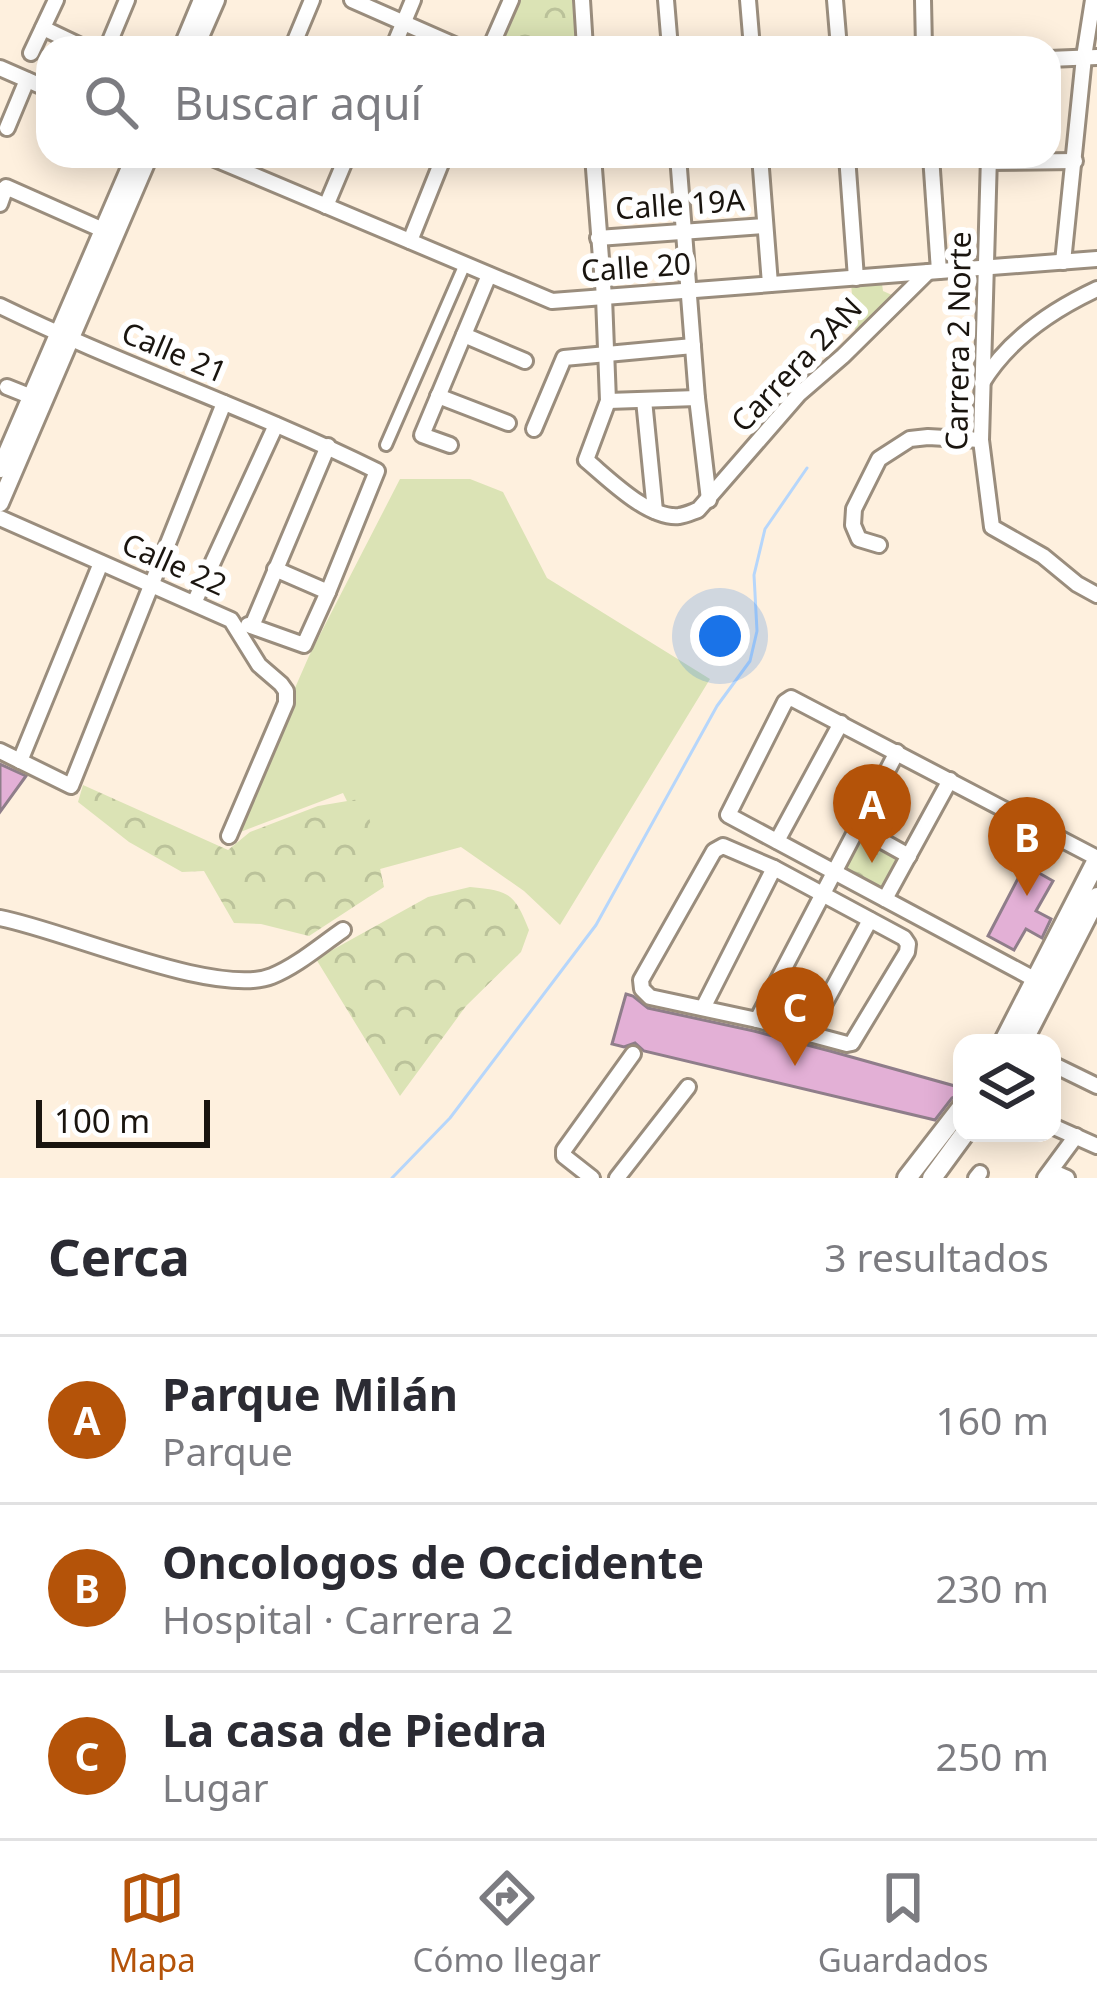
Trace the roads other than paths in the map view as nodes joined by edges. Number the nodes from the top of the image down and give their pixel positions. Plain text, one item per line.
1 (56, 0) edge
2 (127, 0) edge
3 (202, 0) edge
4 (216, 0) edge
5 (312, 0) edge
6 (352, 0) edge
7 (413, 0) edge
8 (511, 0) edge
9 (582, 0) edge
10 (666, 0) edge
11 (748, 0) edge
12 (836, 0) edge
13 (923, 0) edge
14 (1093, 0) edge
15 (403, 23) junction
16 (43, 28) junction
17 (39, 36) edge
18 (60, 36) edge
19 (111, 36) edge
20 (187, 36) edge
21 (200, 36) edge
22 (297, 36) edge
23 (398, 36) edge
24 (433, 36) edge
25 (495, 36) edge
26 (584, 36) edge
27 (669, 36) edge
28 (751, 36) edge
29 (838, 36) edge
30 (924, 36) edge
31 (36, 43) edge
32 (31, 53) dead end
33 (1090, 57) edge
34 (0, 68) edge
35 (27, 80) junction
36 (36, 83) edge
37 (7, 128) dead end
38 (1061, 161) edge
39 (1075, 161) junction
40 (130, 168) edge
41 (143, 168) edge
42 (252, 168) edge
43 (342, 168) edge
44 (439, 168) edge
45 (594, 168) edge
46 (679, 168) edge
47 (761, 168) edge
48 (848, 168) edge
49 (931, 168) edge
50 (990, 168) edge
51 (0, 204) edge
52 (326, 206) junction
53 (766, 226) junction
54 (103, 230) junction
55 (684, 230) junction
56 (598, 238) junction
57 (410, 241) junction
58 (1097, 259) edge
59 (1063, 262) junction
60 (464, 264) junction
61 (988, 268) junction
62 (934, 272) junction
63 (489, 275) junction
64 (856, 278) junction
65 (770, 284) junction
66 (1097, 289) edge
67 (688, 292) junction
68 (604, 297) junction
69 (0, 306) edge
70 (464, 335) junction
71 (64, 337) junction
72 (693, 346) junction
73 (606, 354) junction
74 (525, 361) dead end
75 (981, 384) junction
76 (7, 387) dead end
77 (438, 396) junction
78 (32, 397) junction
79 (697, 398) junction
80 (644, 400) junction
81 (608, 401) junction
82 (224, 404) junction
83 (508, 423) dead end
84 (276, 425) junction
85 (534, 429) dead end
86 (981, 440) junction
87 (386, 445) dead end
88 (450, 445) dead end
89 (328, 446) junction
90 (1, 463) edge
91 (709, 500) junction
92 (0, 503) edge
93 (655, 512) junction
94 (0, 518) edge
95 (879, 544) dead end
96 (101, 563) junction
97 (275, 569) junction
98 (152, 583) junction
99 (328, 592) junction
100 (1097, 595) edge
101 (194, 603) junction
102 (231, 620) junction
103 (252, 626) junction
104 (841, 723) junction
105 (0, 751) edge
106 (897, 752) junction
107 (20, 761) junction
108 (950, 780) junction
109 (857, 827) junction
110 (230, 836) dead end
111 (777, 841) junction
112 (909, 856) junction
113 (1097, 859) edge
114 (774, 868) junction
115 (834, 872) junction
116 (822, 895) junction
117 (1097, 897) edge
118 (885, 899) junction
119 (0, 918) edge
120 (870, 920) junction
121 (343, 930) dead end
122 (1036, 980) junction
123 (703, 1008) junction
124 (757, 1019) junction
125 (808, 1034) junction
126 (1009, 1034) edge
127 (1027, 1034) edge
128 (633, 1054) dead end
129 (1061, 1068) edge
130 (1097, 1086) edge
131 (688, 1087) dead end
132 (953, 1119) edge
133 (1061, 1130) edge
134 (1076, 1136) junction
135 (958, 1142) edge
136 (1097, 1146) edge
137 (1048, 1174) edge
138 (592, 1178) edge
139 (616, 1178) edge
140 (907, 1178) edge
141 (932, 1178) edge
142 (1067, 1178) edge

1 - 16 street
2 - 19 street
3 - 20 street
4 - 21 street
5 - 22 street
6 - 15 street
7 - 15 street
8 - 25 street
9 - 26 street
10 - 27 street
11 - 28 street
12 - 29 street
13 - 30 street
14 - 33 street
15 - 23 street
15 - 24 street
16 - 17 street
16 - 18 street
31 - 32 street
33 - 39 street
34 - 35 street
35 - 36 street
35 - 37 street
38 - 39 street
39 - 59 street
40 - 54 street
41 - 71 street
42 - 52 street, Calle 20
43 - 52 street
44 - 57 street
45 - 56 street
46 - 55 street
47 - 53 street
48 - 64 street
49 - 62 street
50 - 61 street, Carrera 2 Norte
51 - 54 street
52 - 57 street, Calle 20
53 - 55 street, Calle 19A
53 - 65 street
54 - 71 street
55 - 56 street, Calle 19A
55 - 67 street
56 - 68 street
57 - 60 street, Calle 20
58 - 59 street, Calle 20
59 - 61 street, Calle 20
60 - 63 street, Calle 20
60 - 87 street
61 - 62 street, Calle 20
61 - 75 street, Carrera 2 Norte
62 - 64 street, Calle 20
62 - 91 street, Carrera 2AN
63 - 68 street, Calle 20
63 - 70 street
64 - 65 street, Calle 20
65 - 67 street, Calle 20
66 - 75 street
67 - 68 street, Calle 20
67 - 72 street
68 - 73 street
69 - 71 street, Calle 21
70 - 74 street
70 - 77 street
71 - 78 street
71 - 82 street, Calle 21
71 - 92 street
72 - 73 street
72 - 79 street
73 - 81 street
73 - 85 street
75 - 86 street, Carrera 2 Norte
76 - 78 street
77 - 83 street
77 - 88 street
78 - 90 street
79 - 80 street
79 - 91 street
80 - 81 street
80 - 93 street
81 - 93 street
82 - 84 street, Calle 21
82 - 98 street
84 - 89 street, Calle 21
84 - 101 street
86 - 95 street
86 - 100 street, Carrera 2 Norte
89 - 97 street
89 - 99 street, Calle 21
91 - 93 street
94 - 96 street, Calle 22
96 - 98 street, Calle 22
96 - 107 street
97 - 99 street
97 - 103 street
98 - 101 street, Calle 22
98 - 107 street
99 - 103 street
101 - 102 street, Calle 22
102 - 103 street
102 - 110 street, Calle 22
104 - 106 street
104 - 111 street
104 - 111 street
105 - 107 street
106 - 108 street
106 - 109 street
108 - 112 street
108 - 113 street
109 - 112 street
109 - 115 street
111 - 115 street
112 - 118 street
113 - 122 main road
114 - 116 street
114 - 123 street
114 - 123 street
115 - 116 street
115 - 118 street
116 - 120 street
116 - 124 street
117 - 127 main road
118 - 122 street
119 - 121 street
120 - 125 street
120 - 125 street
122 - 126 main road
123 - 124 street
124 - 125 street
128 - 138 street
129 - 130 street
131 - 139 street
132 - 140 main road
133 - 134 street
134 - 136 street
134 - 137 street
135 - 141 main road
137 - 142 street

